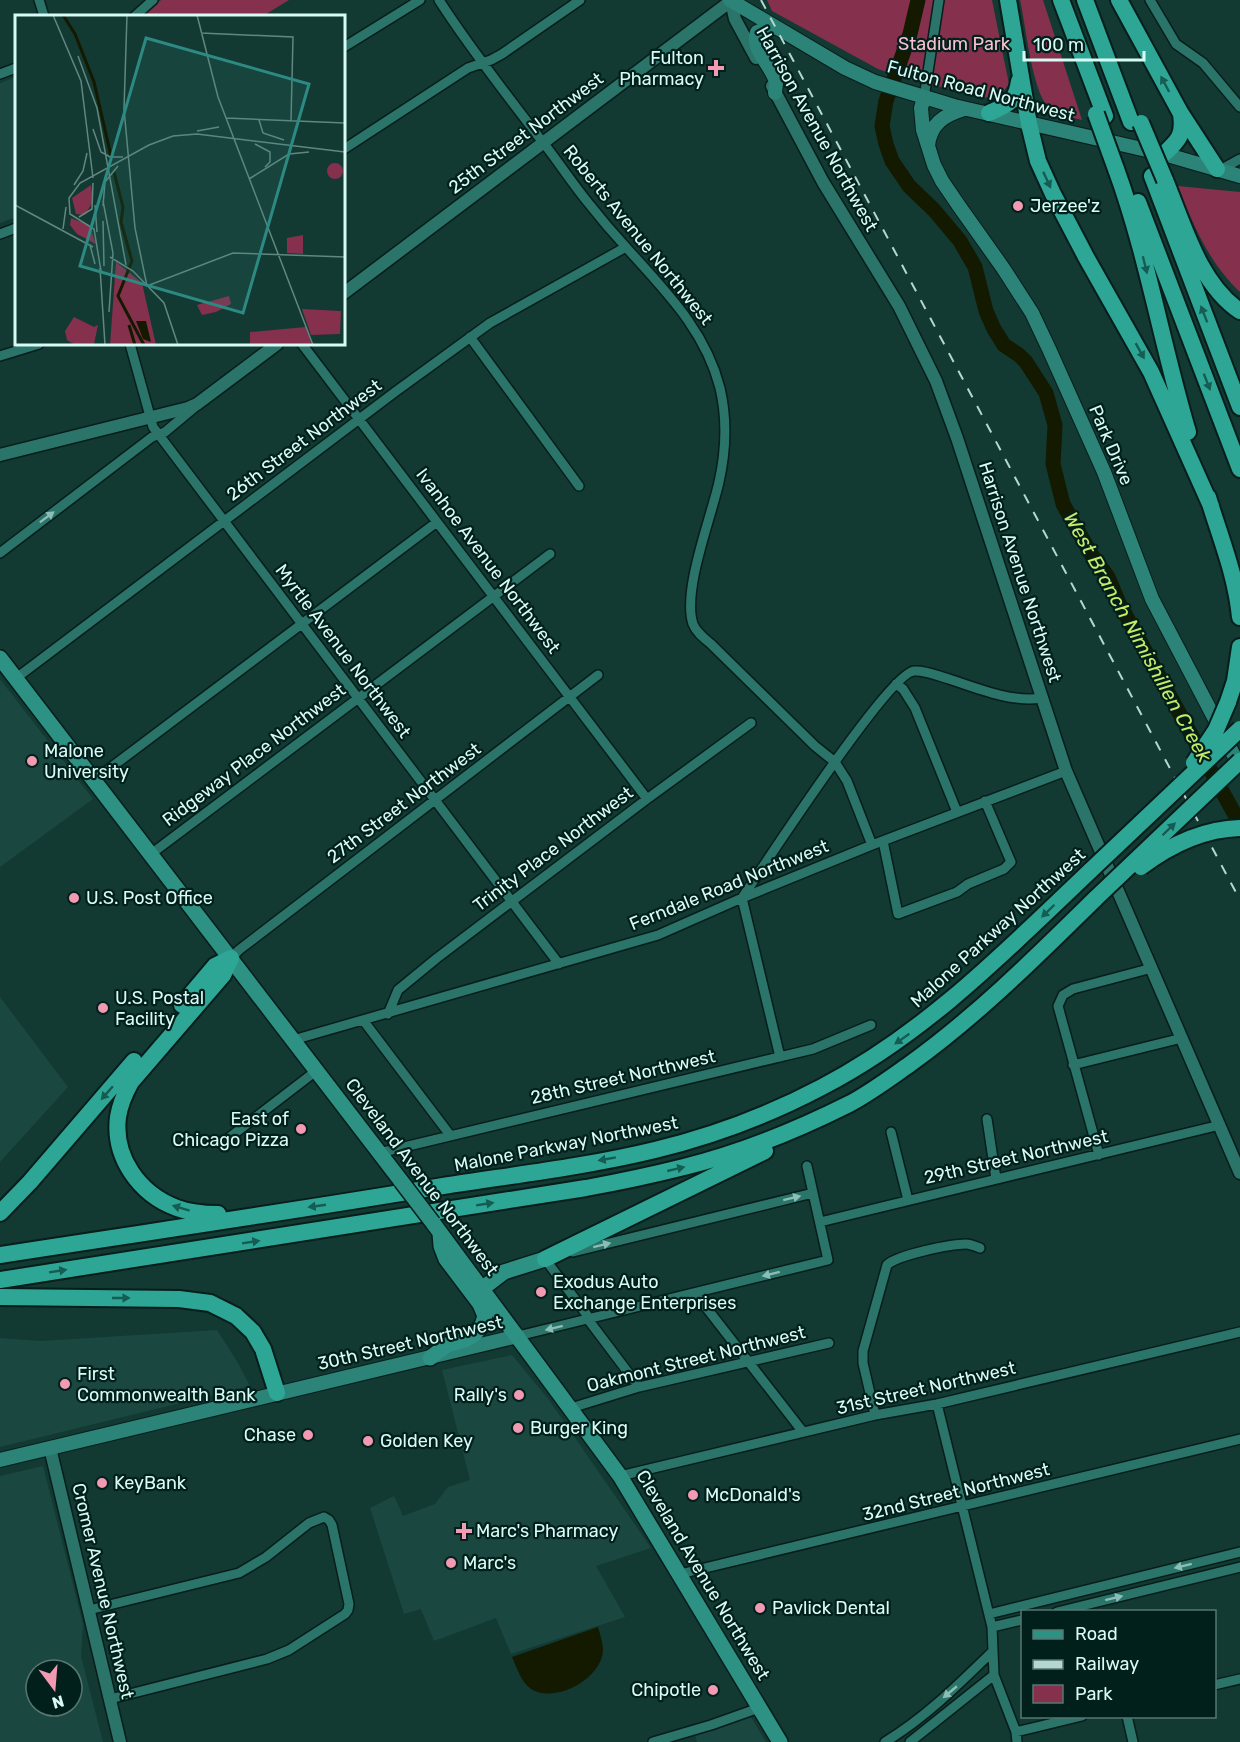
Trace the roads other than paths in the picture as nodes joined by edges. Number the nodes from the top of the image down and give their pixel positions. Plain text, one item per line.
1 (39, 0) edge
2 (153, 0) edge
3 (420, 0) edge
4 (439, 0) edge
5 (580, 0) edge
6 (730, 0) edge
7 (939, 0) edge
8 (1008, 0) edge
9 (1119, 0) edge
10 (1150, 0) edge
11 (1086, 4) edge
12 (1064, 7) edge
13 (44, 15) edge
14 (136, 15) edge
15 (777, 28) junction
16 (345, 46) edge
17 (483, 62) junction
18 (15, 68) edge
19 (0, 74) edge
20 (1020, 74) junction
21 (775, 93) junction
22 (919, 96) junction
23 (1240, 108) edge
24 (965, 109) junction
25 (1180, 112) junction
26 (989, 113) junction
27 (1029, 124) junction
28 (543, 143) junction
29 (345, 148) edge
30 (928, 148) junction
31 (1164, 154) junction
32 (1240, 159) edge
33 (1121, 169) junction
34 (1219, 170) junction
35 (1240, 176) edge
36 (1158, 178) junction
37 (15, 228) edge
38 (0, 234) edge
39 (626, 247) junction
40 (345, 292) edge
41 (1240, 311) edge
42 (470, 337) junction
43 (36, 345) edge
44 (130, 345) edge
45 (276, 345) edge
46 (303, 345) edge
47 (0, 356) edge
48 (197, 404) junction
49 (1240, 407) edge
50 (150, 418) junction
51 (360, 419) junction
52 (159, 435) junction
53 (0, 455) edge
54 (1240, 469) edge
55 (579, 486) dead end
56 (1211, 506) junction
57 (224, 521) junction
58 (437, 522) junction
59 (0, 553) edge
60 (550, 554) dead end
61 (494, 597) junction
62 (1240, 617) edge
63 (302, 624) junction
64 (1240, 647) edge
65 (0, 658) edge
66 (598, 675) dead end
67 (15, 679) junction
68 (896, 684) junction
69 (570, 697) junction
70 (358, 698) junction
71 (1041, 698) junction
72 (751, 723) dead end
73 (1240, 729) edge
74 (835, 762) junction
75 (1240, 762) edge
76 (1240, 767) edge
77 (1066, 771) junction
78 (93, 781) junction
79 (647, 799) junction
80 (435, 800) junction
81 (985, 801) junction
82 (957, 812) junction
83 (1144, 819) junction
84 (1240, 828) edge
85 (883, 841) junction
86 (872, 845) junction
87 (151, 854) junction
88 (742, 898) junction
89 (512, 901) junction
90 (1099, 902) junction
91 (231, 958) junction
92 (558, 964) junction
93 (1152, 968) junction
94 (387, 1014) junction
95 (363, 1020) junction
96 (872, 1025) dead end
97 (1182, 1038) junction
98 (293, 1040) junction
99 (780, 1057) junction
100 (1073, 1065) junction
101 (316, 1071) junction
102 (850, 1103) junction
103 (987, 1119) dead end
104 (1220, 1125) junction
105 (891, 1132) dead end
106 (450, 1135) junction
107 (230, 1137) dead end
108 (379, 1153) junction
109 (1099, 1155) junction
110 (807, 1166) dead end
111 (1240, 1173) edge
112 (996, 1179) junction
113 (813, 1193) junction
114 (908, 1200) junction
115 (0, 1213) edge
116 (259, 1215) junction
117 (820, 1222) junction
118 (436, 1226) junction
119 (980, 1248) dead end
120 (0, 1255) edge
121 (545, 1258) junction
122 (0, 1280) edge
123 (483, 1288) junction
124 (695, 1293) junction
125 (0, 1297) edge
126 (589, 1320) junction
127 (1240, 1332) edge
128 (518, 1336) junction
129 (829, 1343) dead end
130 (430, 1358) junction
131 (749, 1361) junction
132 (639, 1387) junction
133 (277, 1393) junction
134 (937, 1404) junction
135 (571, 1408) junction
136 (875, 1415) junction
137 (803, 1432) junction
138 (1240, 1439) edge
139 (50, 1448) junction
140 (0, 1461) edge
141 (620, 1476) junction
142 (963, 1507) junction
143 (1240, 1552) edge
144 (1240, 1567) edge
145 (680, 1574) junction
146 (89, 1610) junction
147 (1061, 1610) edge
148 (989, 1614) junction
149 (1021, 1620) edge
150 (992, 1627) junction
151 (993, 1652) junction
152 (994, 1675) junction
153 (1240, 1679) edge
154 (1216, 1685) edge
155 (110, 1700) junction
156 (759, 1708) junction
157 (1076, 1718) edge
158 (1127, 1718) edge
159 (1017, 1737) edge
160 (120, 1742) edge
161 (653, 1742) edge
162 (780, 1742) edge
163 (885, 1742) edge
164 (910, 1742) edge
165 (1133, 1742) edge

1 - 13 street
2 - 14 street
3 - 16 street
4 - 17 street, Roberts Avenue Northwest
5 - 17 street
6 - 15 main road, Fulton Road Northwest
6 - 21 street, Harrison Avenue Northwest
6 - 28 street, 25th Street Northwest
7 - 22 street
8 - 20 highway
25 -> 9 highway
10 - 23 street
11 - 36 highway
12 - 33 highway
15 - 21 main road
15 - 22 main road, Fulton Road Northwest
17 - 28 street, Roberts Avenue Northwest
17 - 29 street
18 - 19 street
20 - 26 highway
20 - 27 highway
21 - 71 street, Harrison Avenue Northwest
22 - 24 main road, Fulton Road Northwest
22 - 30 main road, Park Drive
24 - 26 main road, Fulton Road Northwest
24 - 30 main road
25 - 31 highway
25 - 34 highway
26 - 27 main road, Fulton Road Northwest
27 - 31 main road, Fulton Road Northwest
27 -> 56 highway
28 - 39 street, Roberts Avenue Northwest
28 - 40 street, 25th Street Northwest
30 - 76 main road, Park Drive
31 - 34 main road, Fulton Road Northwest
32 - 34 street
33 -> 54 highway
33 -> 56 highway
34 - 35 main road, Fulton Road Northwest
36 - 41 highway
49 -> 36 highway
37 - 38 street
39 - 42 street, 26th Street Northwest
39 - 74 street, Roberts Avenue Northwest
42 - 51 street, 26th Street Northwest
42 - 55 street
43 - 47 street
44 - 50 street, Myrtle Avenue Northwest
45 - 48 street
46 - 51 street, Ivanhoe Avenue Northwest
48 - 50 street
48 - 52 street
50 - 52 street, Myrtle Avenue Northwest
50 - 53 street
51 - 57 street, 26th Street Northwest
51 - 58 street, Ivanhoe Avenue Northwest
52 - 57 street, Myrtle Avenue Northwest
59 -> 52 street
56 - 62 highway
57 - 63 street, Myrtle Avenue Northwest
57 - 67 street, 26th Street Northwest
58 - 61 street, Ivanhoe Avenue Northwest
58 - 63 street
60 - 61 street, Ridgeway Place Northwest
61 - 69 street, Ivanhoe Avenue Northwest
61 - 70 street, Ridgeway Place Northwest
63 - 70 street, Myrtle Avenue Northwest
63 - 78 street
64 - 83 highway, bridge
65 - 67 main road, Cleveland Avenue Northwest
66 - 69 street, 27th Street Northwest
67 - 78 main road, Cleveland Avenue Northwest
68 - 71 street
68 - 74 street
68 - 82 street
69 - 79 street, Ivanhoe Avenue Northwest
69 - 80 street, 27th Street Northwest
70 - 80 street, Myrtle Avenue Northwest
70 - 87 street, Ridgeway Place Northwest
71 - 77 street, Harrison Avenue Northwest
72 - 79 street, Trinity Place Northwest
73 - 83 highway, bridge
74 - 86 street, Roberts Avenue Northwest
74 - 88 street
90 -> 75 highway, bridge
77 - 81 street, Ferndale Road Northwest
77 - 93 street, Harrison Avenue Northwest
78 - 87 main road, Cleveland Avenue Northwest
79 - 89 street, Trinity Place Northwest
80 - 89 street, Myrtle Avenue Northwest
80 - 91 street, 27th Street Northwest
81 - 82 street, Ferndale Road Northwest
81 - 85 street
82 - 85 street, Ferndale Road Northwest
83 -> 116 highway, Malone Parkway Northwest, bridge
84 - 90 highway, bridge
85 - 86 street, Ferndale Road Northwest
86 - 88 street, Ferndale Road Northwest
87 - 91 main road, Cleveland Avenue Northwest
88 - 92 street, Ferndale Road Northwest
88 - 99 street
89 - 92 street, Myrtle Avenue Northwest
89 - 94 street, Trinity Place Northwest
90 - 102 highway
91 - 98 main road, Cleveland Avenue Northwest
91 -> 115 highway
116 -> 91 highway
92 - 94 street, Ferndale Road Northwest
93 - 97 street, Harrison Avenue Northwest
93 - 100 street
94 - 95 street, Ferndale Road Northwest
95 - 98 street, Ferndale Road Northwest
95 - 106 street
96 - 99 street, 28th Street Northwest
97 - 100 street
97 - 104 street, Harrison Avenue Northwest
98 - 101 main road, Cleveland Avenue Northwest
99 - 106 street, 28th Street Northwest
100 - 109 street
101 - 107 street
101 - 108 main road, Cleveland Avenue Northwest
102 - 121 highway
122 -> 102 highway
103 - 112 street
104 - 109 street, 29th Street Northwest
104 - 111 street, Harrison Avenue Northwest
105 - 114 street
106 - 108 street, 28th Street Northwest
108 - 118 main road, Cleveland Avenue Northwest, bridge
109 - 112 street, 29th Street Northwest
110 - 113 street
112 - 114 street, 29th Street Northwest
113 - 117 street
121 -> 113 street
114 - 117 street, 29th Street Northwest
116 - 120 highway, Malone Parkway Northwest
117 -> 124 street, 30th Street Northwest
118 - 123 main road, Cleveland Avenue Northwest
118 - 130 main road
119 - 136 street
121 - 123 main road
121 - 126 street
123 - 128 main road, Cleveland Avenue Northwest
124 - 126 street, 30th Street Northwest
124 - 131 street
125 -> 133 highway
126 -> 128 street, 30th Street Northwest
126 - 132 street
127 - 134 street, 31st Street Northwest
128 - 130 main road, 30th Street Northwest
128 - 135 main road, Cleveland Avenue Northwest
129 - 131 street, Oakmont Street Northwest
130 - 133 main road, 30th Street Northwest
131 - 132 street, Oakmont Street Northwest
131 - 137 street
132 - 135 street, Oakmont Street Northwest
133 - 139 main road, 30th Street Northwest
134 - 136 street, 31st Street Northwest
134 - 142 street
135 - 141 main road, Cleveland Avenue Northwest
136 - 137 street, 31st Street Northwest
137 - 141 street, 31st Street Northwest
138 - 142 street, 32nd Street Northwest
139 - 140 main road, 30th Street Northwest
139 - 146 street, Cromer Avenue Northwest
141 - 145 main road, Cleveland Avenue Northwest
142 - 145 street, 32nd Street Northwest
142 - 148 street
143 -> 148 street
147 -> 144 street
145 - 156 main road, Cleveland Avenue Northwest
146 - 155 street, Cromer Avenue Northwest
146 - 155 street
148 - 150 street
149 - 150 street
150 - 151 street
151 - 152 street
151 -> 163 street
152 - 159 street
152 - 164 street
153 - 154 street
155 - 160 street, Cromer Avenue Northwest
156 - 161 street
156 - 162 main road, Cleveland Avenue Northwest
157 - 159 street
158 - 165 street

